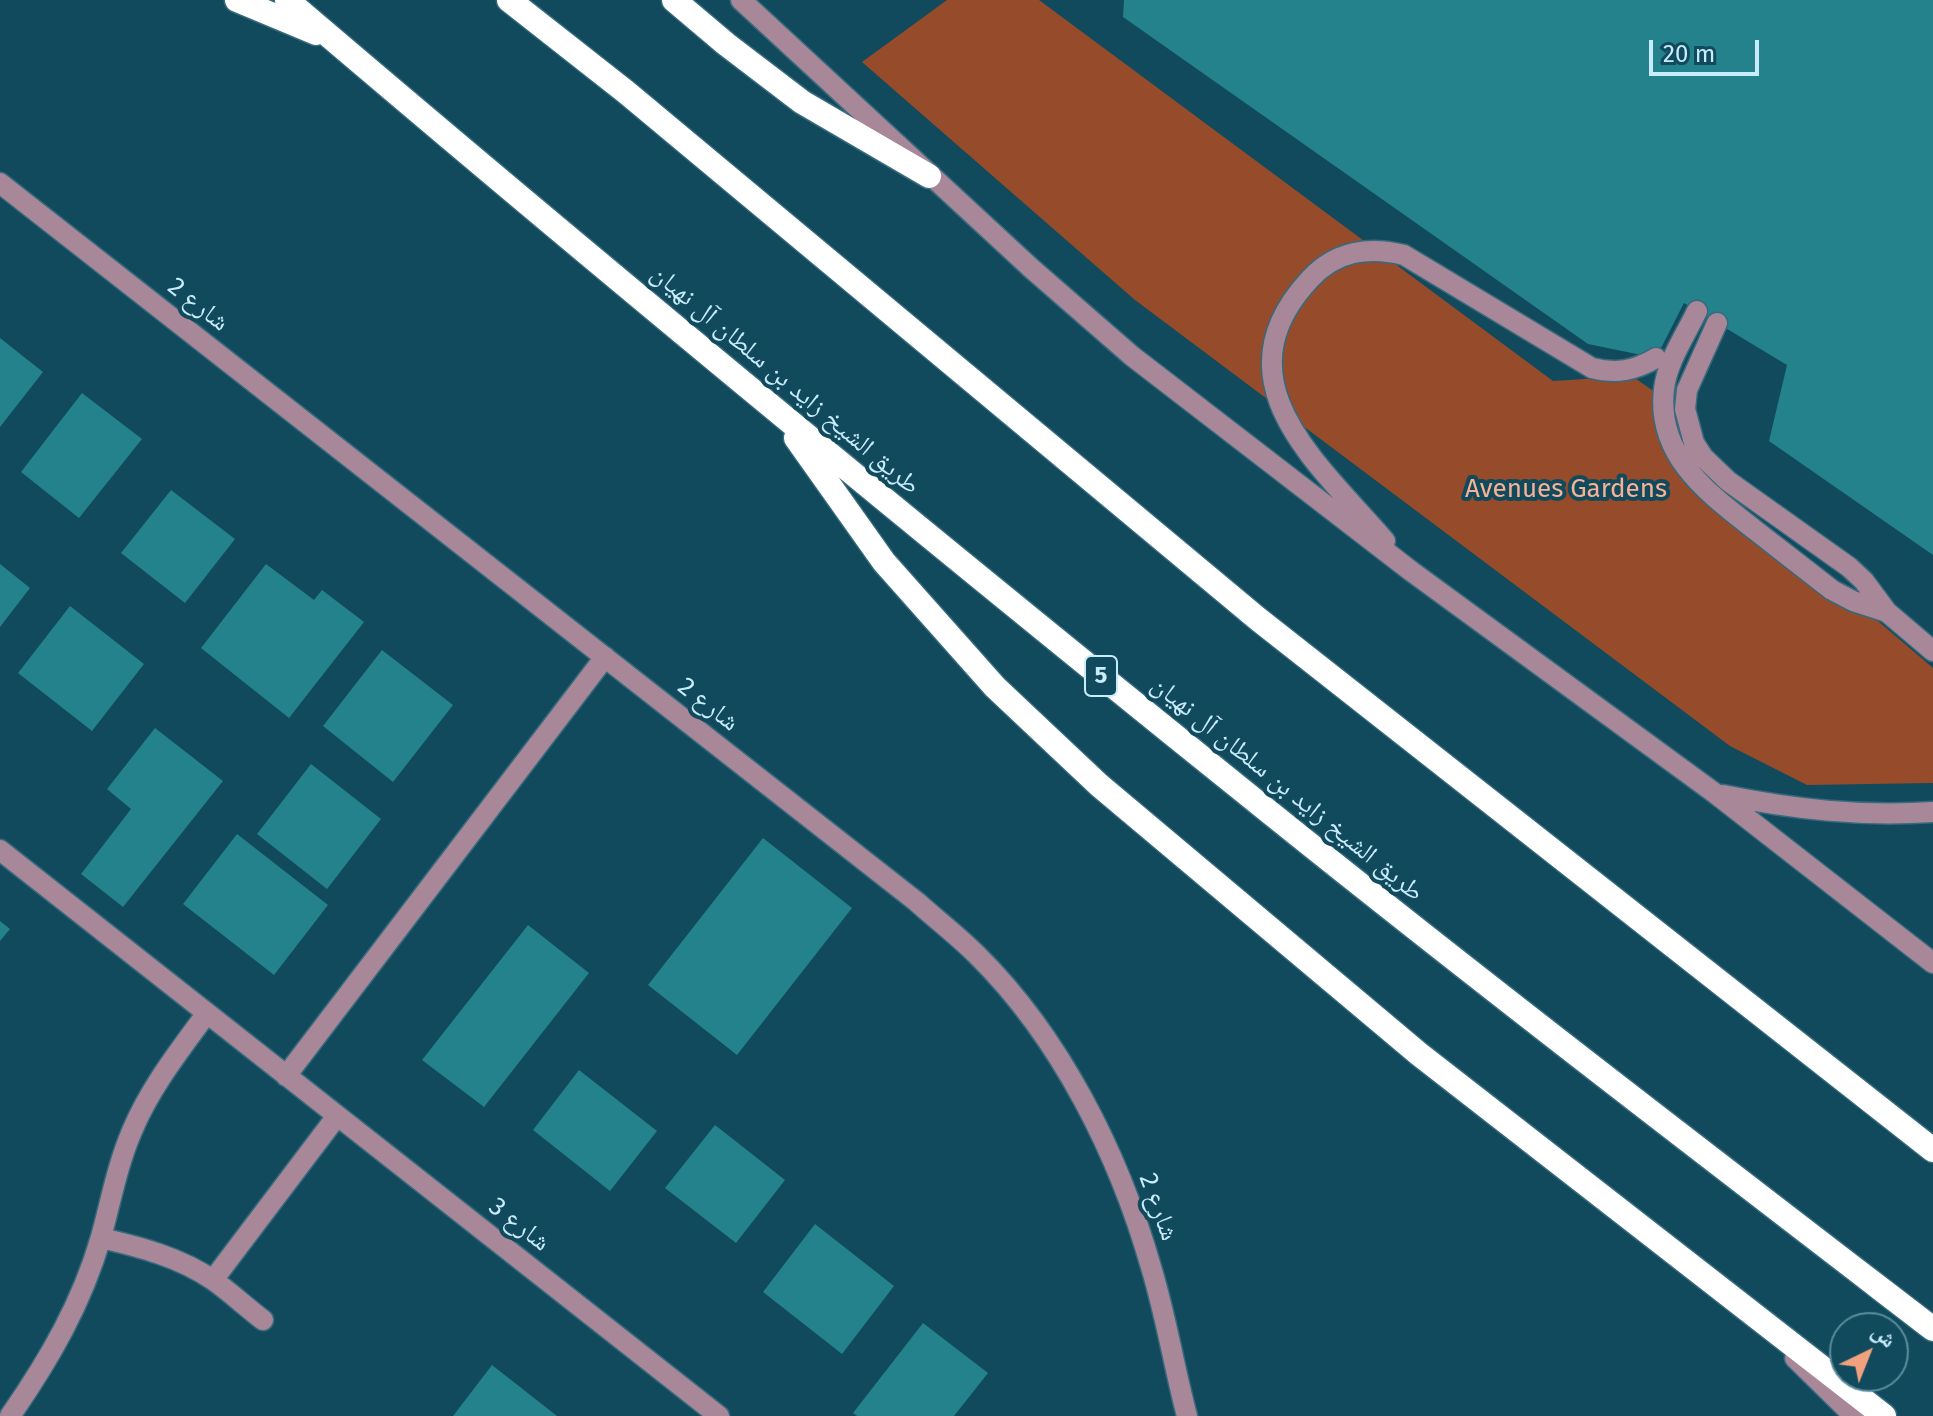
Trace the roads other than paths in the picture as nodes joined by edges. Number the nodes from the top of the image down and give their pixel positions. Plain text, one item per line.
1 (237, 0) edge
2 (287, 0) edge
3 (509, 0) edge
4 (674, 0) edge
5 (741, 0) edge
6 (337, 42) junction
7 (929, 176) junction
8 (0, 183) edge
9 (1697, 311) dead end
10 (1717, 323) dead end
11 (1656, 358) dead end
12 (778, 413) junction
13 (1411, 571) junction
14 (1887, 612) junction
15 (1933, 651) edge
16 (605, 657) junction
17 (1716, 794) junction
18 (1933, 812) edge
19 (0, 850) edge
20 (1933, 963) edge
21 (207, 1013) junction
22 (286, 1076) junction
23 (337, 1116) junction
24 (1933, 1150) edge
25 (101, 1238) junction
26 (213, 1280) junction
27 (1750, 1314) junction
28 (263, 1320) dead end
29 (1933, 1329) edge
30 (10, 1416) edge
31 (719, 1416) edge
32 (1187, 1416) edge
33 (1854, 1416) edge
34 (1884, 1416) edge

1 - 6 highway
2 - 6 highway, طريق الشيخ زايد بن سلطان آل نهيان / 5
3 - 24 highway
4 - 7 highway
5 - 7 street
6 - 12 highway, طريق الشيخ زايد بن سلطان آل نهيان / 5
7 - 13 street
8 - 16 street, شارع 2
9 - 14 street
10 - 14 street
11 - 13 street
12 - 27 highway
12 - 29 highway, طريق الشيخ زايد بن سلطان آل نهيان / 5
13 - 17 street
14 - 15 street
16 - 22 street
16 - 32 street, شارع 2
17 - 18 street
17 - 20 street
19 - 21 street, شارع 3
21 - 22 street, شارع 3
21 - 25 street
22 - 23 street, شارع 3
23 - 26 street
23 - 31 street, شارع 3
25 - 26 street
25 - 30 street
26 - 28 street
27 - 33 street
27 - 34 highway

